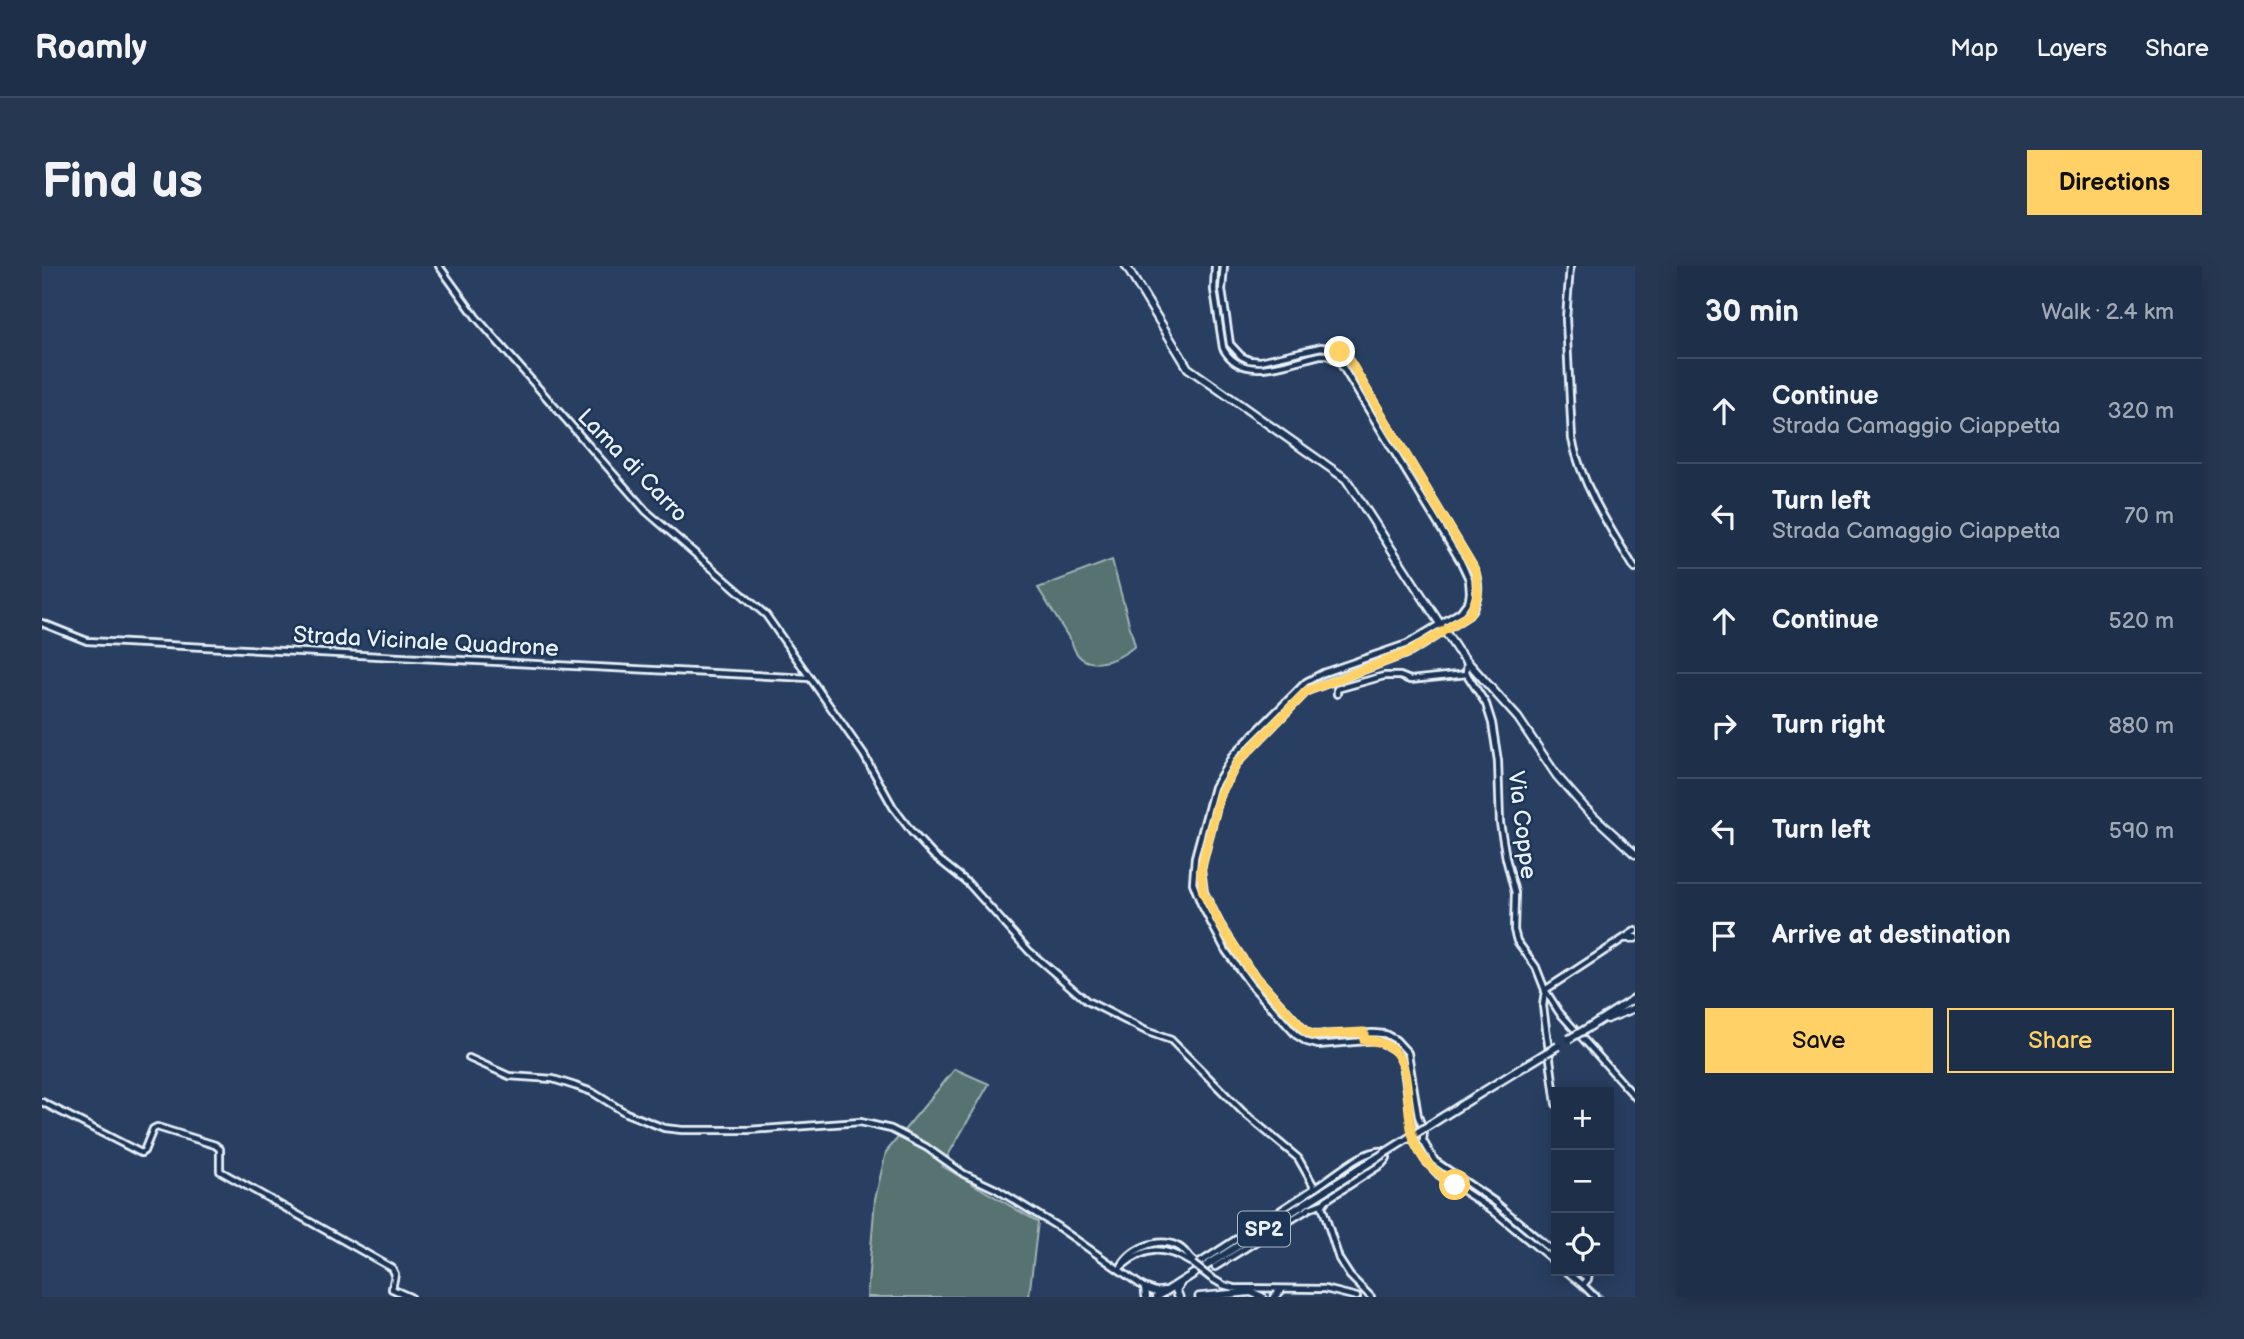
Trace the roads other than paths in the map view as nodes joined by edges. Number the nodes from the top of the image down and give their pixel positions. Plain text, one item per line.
1 (439, 266) edge
2 (1126, 266) edge
3 (1215, 266) edge
4 (1224, 266) edge
5 (1570, 266) edge
6 (1334, 349) junction
7 (1234, 351) junction
8 (1228, 356) junction
9 (1332, 357) junction
10 (1389, 427) junction
11 (1382, 431) junction
12 (1432, 498) junction
13 (1425, 502) junction
14 (1635, 569) edge
15 (1470, 598) junction
16 (1477, 599) junction
17 (42, 623) edge
18 (1441, 628) junction
19 (1352, 663) junction
20 (1467, 663) junction
21 (1354, 672) junction
22 (1467, 674) junction
23 (811, 678) junction
24 (1337, 694) dead end
25 (1265, 722) junction
26 (1271, 728) junction
27 (1635, 854) edge
28 (1195, 857) junction
29 (1204, 859) junction
30 (1635, 931) edge
31 (1626, 938) junction
32 (1635, 938) edge
33 (1233, 946) junction
34 (1226, 951) junction
35 (1545, 990) junction
36 (1635, 998) edge
37 (1635, 1008) edge
38 (1286, 1012) junction
39 (1279, 1017) junction
40 (1586, 1028) junction
41 (1364, 1032) junction
42 (1364, 1040) junction
43 (469, 1058) dead end
44 (1554, 1087) edge
45 (1635, 1097) edge
46 (1416, 1099) junction
47 (1408, 1100) junction
48 (42, 1102) edge
49 (1469, 1184) junction
50 (1315, 1188) junction
51 (1464, 1191) junction
52 (1323, 1203) junction
53 (1537, 1238) junction
54 (1532, 1243) junction
55 (1551, 1250) edge
56 (1551, 1259) edge
57 (1215, 1267) dead end
58 (1120, 1268) junction
59 (1575, 1276) edge
60 (1581, 1276) edge
61 (1588, 1276) edge
62 (1182, 1281) junction
63 (1586, 1282) junction
64 (1145, 1288) junction
65 (1281, 1290) joint
66 (1166, 1291) junction
67 (1271, 1294) edge
68 (410, 1297) edge
69 (1146, 1297) edge
70 (1157, 1297) edge
71 (1179, 1297) edge
72 (1199, 1297) edge
73 (1262, 1297) edge
74 (1357, 1297) edge
75 (1371, 1297) edge
76 (1595, 1297) edge

1 - 23 street, Lama di Carro
2 - 18 main road
3 - 8 street
4 - 7 street
5 - 14 street
6 - 7 street
6 - 9 street
6 - 10 street
7 - 8 street
8 - 9 street
9 - 11 street
10 - 11 street
10 - 12 street
11 - 13 street
12 - 13 street
12 - 16 street
13 - 15 street
15 - 16 street
15 - 18 street
16 - 18 street
17 - 23 street, Strada Vicinale Quadrone
18 - 19 street
18 - 20 main road
18 - 21 street
19 - 21 street
19 - 25 street
20 - 22 street
20 - 27 main road
21 - 26 street
22 - 24 street
22 - 35 street, Via Coppe
23 - 50 street, Lama di Carro
25 - 26 street
25 - 28 street
26 - 29 street
28 - 29 street
28 - 34 street
29 - 33 street
30 - 31 street
31 - 32 main road
31 - 35 street
33 - 34 street
33 - 38 street
34 - 39 street
35 - 44 street
35 - 45 street, Via Coppe
36 - 40 main road, SP2
37 - 40 main road
38 - 39 street
38 - 41 street
39 - 42 street
40 - 62 main road, SP2, bridge
41 - 42 street
41 - 46 street
42 - 47 street
43 - 58 street
46 - 47 street
46 - 49 street
47 - 51 street
48 - 68 street
49 - 51 street
49 - 53 street
50 - 52 street
50 - 58 street
51 - 54 street
52 - 57 street
52 - 75 street
53 - 54 street
53 - 55 street
54 - 56 street
58 - 64 street
58 - 67 street, bridge
59 - 63 street
60 - 63 street
61 - 63 street
62 - 66 main road, SP2
62 - 71 main road
63 - 76 street
64 - 66 main road
64 - 69 main road
65 - 67 main road
65 - 74 street
66 - 70 main road, SP2
72 - 73 main road

